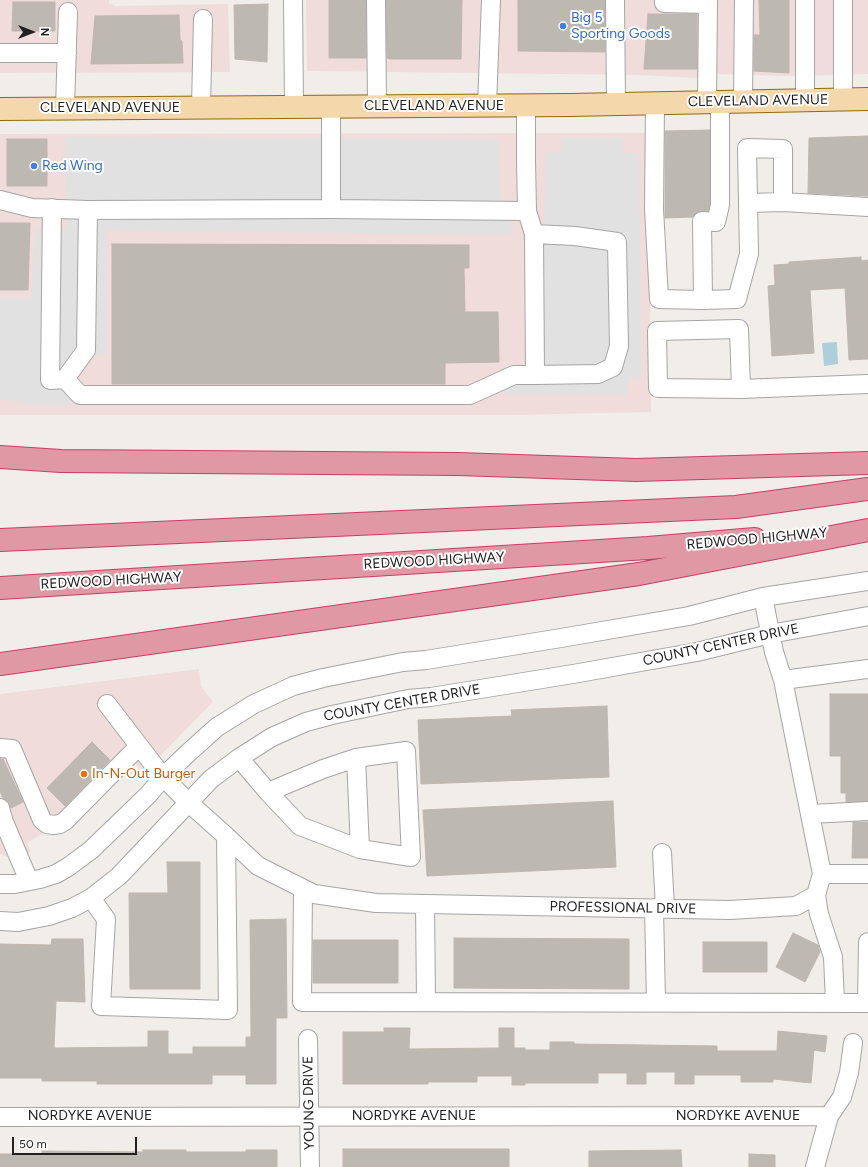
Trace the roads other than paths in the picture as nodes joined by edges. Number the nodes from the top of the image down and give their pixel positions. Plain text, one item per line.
1 (293, 0) edge
2 (376, 0) edge
3 (491, 0) edge
4 (615, 0) edge
5 (664, 0) edge
6 (744, 0) edge
7 (805, 0) edge
8 (843, 0) edge
9 (708, 2) edge
10 (68, 12) dead end
11 (203, 19) dead end
12 (0, 53) edge
13 (66, 53) junction
14 (868, 99) edge
15 (805, 100) junction
16 (843, 100) junction
17 (714, 102) junction
18 (743, 102) junction
19 (616, 104) junction
20 (655, 104) junction
21 (294, 106) junction
22 (331, 106) junction
23 (377, 106) junction
24 (487, 106) junction
25 (526, 106) junction
26 (201, 107) junction
27 (65, 108) junction
28 (0, 109) edge
29 (0, 200) edge
30 (783, 202) junction
31 (748, 203) junction
32 (868, 207) edge
33 (52, 208) junction
34 (331, 209) junction
35 (88, 210) junction
36 (527, 211) junction
37 (534, 234) junction
38 (737, 299) junction
39 (703, 300) junction
40 (739, 329) junction
41 (535, 375) junction
42 (65, 379) junction
43 (868, 384) edge
44 (741, 389) junction
45 (0, 457) edge
46 (868, 463) edge
47 (868, 489) edge
48 (868, 530) edge
49 (0, 540) edge
50 (868, 581) edge
51 (0, 588) edge
52 (763, 597) junction
53 (868, 616) edge
54 (770, 634) junction
55 (0, 664) edge
56 (868, 669) edge
57 (783, 680) junction
58 (108, 704) dead end
59 (139, 746) junction
60 (0, 748) edge
61 (239, 758) junction
62 (356, 758) junction
63 (163, 778) junction
64 (268, 792) junction
65 (189, 803) junction
66 (0, 808) edge
67 (868, 811) edge
68 (811, 814) junction
69 (226, 836) junction
70 (360, 849) junction
71 (662, 853) dead end
72 (822, 874) junction
73 (868, 874) edge
74 (30, 881) junction
75 (0, 884) edge
76 (303, 888) junction
77 (816, 895) junction
78 (91, 898) junction
79 (425, 904) junction
80 (660, 908) junction
81 (0, 921) edge
82 (868, 942) edge
83 (426, 1002) junction
84 (656, 1002) junction
85 (835, 1002) junction
86 (308, 1038) dead end
87 (853, 1043) dead end
88 (0, 1116) edge
89 (310, 1116) junction
90 (828, 1116) junction
91 (310, 1167) edge
92 (815, 1167) edge

1 - 21 street
2 - 23 street
3 - 24 street
4 - 19 street
5 - 9 street
6 - 18 street
7 - 15 street
8 - 16 street
9 - 17 street
10 - 13 street
11 - 26 street
12 - 13 street
13 - 27 street
14 - 16 main road, CLEVELAND AVENUE
15 - 16 main road, CLEVELAND AVENUE
15 - 18 main road, CLEVELAND AVENUE
17 - 18 main road, CLEVELAND AVENUE
17 - 20 main road, CLEVELAND AVENUE
17 - 39 street
19 - 20 main road, CLEVELAND AVENUE
19 - 25 main road, CLEVELAND AVENUE
20 - 39 street
21 - 22 main road, CLEVELAND AVENUE
21 - 26 main road, CLEVELAND AVENUE
22 - 23 main road, CLEVELAND AVENUE
22 - 34 street
23 - 24 main road, CLEVELAND AVENUE
24 - 25 main road, CLEVELAND AVENUE
25 - 36 street
26 - 27 main road, CLEVELAND AVENUE
27 - 28 main road, CLEVELAND AVENUE
29 - 33 street
30 - 31 street
30 - 31 street
30 - 32 street
31 - 38 street
33 - 35 street
33 - 42 street
34 - 35 street
34 - 36 street
35 - 42 street
36 - 37 street
37 - 41 street
37 - 41 street
38 - 39 street
38 - 40 street
40 - 44 street
40 - 44 street
41 - 42 street
43 - 44 street
45 - 46 highway
47 - 49 highway
48 - 51 highway, REDWOOD HIGHWAY
48 - 55 highway
50 - 52 street
52 - 54 street
52 - 63 street
53 - 54 street, COUNTY CENTER DRIVE
54 - 57 street
54 - 61 street, COUNTY CENTER DRIVE
56 - 57 street
57 - 68 street
58 - 59 street, PROFESSIONAL DRIVE
59 - 60 street
59 - 63 street, PROFESSIONAL DRIVE
61 - 64 street
61 - 65 street, COUNTY CENTER DRIVE
62 - 64 street
62 - 70 street
62 - 70 street
63 - 65 street, PROFESSIONAL DRIVE
63 - 74 street
64 - 70 street
65 - 69 street, PROFESSIONAL DRIVE
65 - 78 street, COUNTY CENTER DRIVE
66 - 74 street
67 - 68 street
68 - 72 street
69 - 76 street, PROFESSIONAL DRIVE
69 - 78 street
71 - 80 street
72 - 73 street
72 - 77 street
74 - 75 street
76 - 79 street, PROFESSIONAL DRIVE
76 - 83 street
77 - 80 street, PROFESSIONAL DRIVE
77 - 85 street
78 - 81 street, COUNTY CENTER DRIVE
79 - 80 street, PROFESSIONAL DRIVE
79 - 83 street
80 - 84 street
82 - 85 street
83 - 84 street
84 - 85 street
86 - 89 street, YOUNG DRIVE
87 - 90 street
88 - 89 street, NORDYKE AVENUE
89 - 90 street, NORDYKE AVENUE
89 - 91 street, YOUNG DRIVE
90 - 92 street

